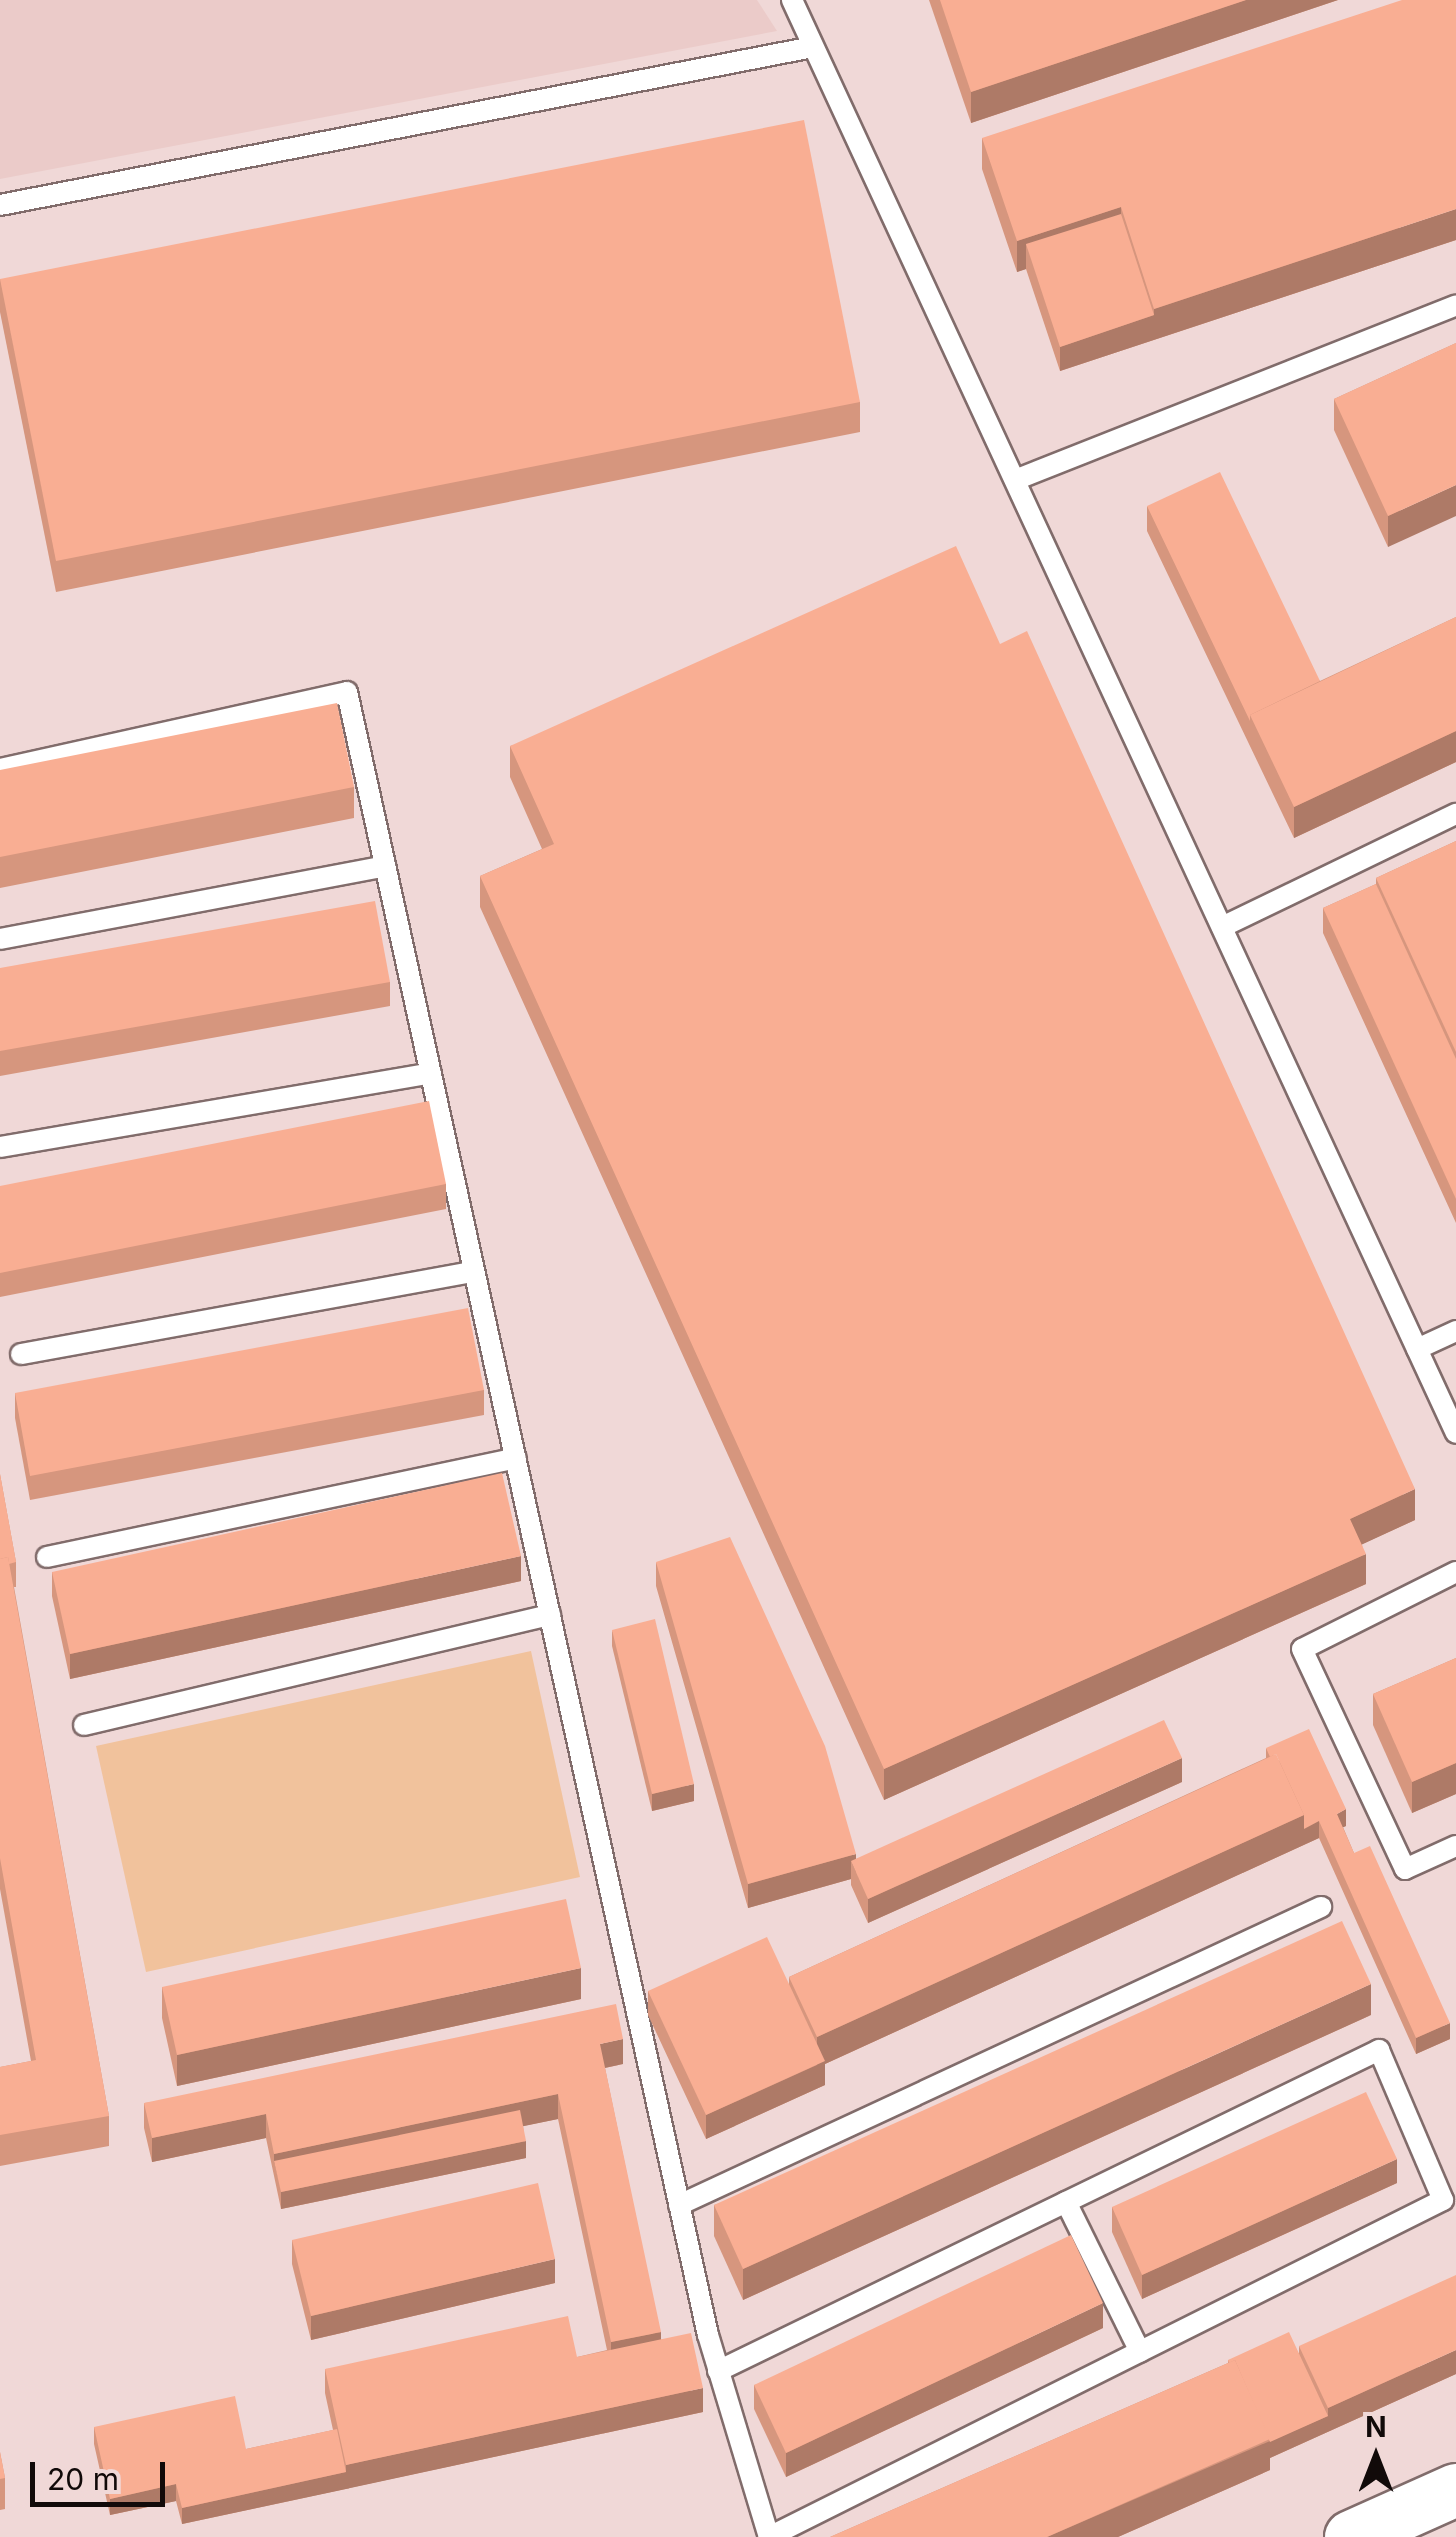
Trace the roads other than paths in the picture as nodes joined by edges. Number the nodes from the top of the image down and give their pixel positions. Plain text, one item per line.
1 (792, 0) edge
2 (814, 47) junction
3 (0, 205) edge
4 (1456, 305) edge
5 (1015, 480) junction
6 (0, 769) edge
7 (1456, 814) edge
8 (385, 866) junction
9 (1222, 926) junction
10 (0, 940) edge
11 (431, 1073) junction
12 (0, 1148) edge
13 (474, 1272) junction
14 (1456, 1331) edge
15 (1417, 1349) junction
16 (22, 1354) dead end
17 (1456, 1432) edge
18 (516, 1458) junction
19 (47, 1557) dead end
20 (1456, 1572) edge
21 (550, 1616) junction
22 (84, 1725) dead end
23 (1456, 1846) edge
24 (1321, 1907) dead end
25 (1066, 2202) junction
26 (679, 2204) junction
27 (1140, 2352) junction
28 (718, 2371) junction
29 (1456, 2490) edge
30 (769, 2537) edge
31 (1351, 2537) edge

1 - 2 lane
2 - 3 lane
2 - 5 lane
4 - 5 lane
5 - 9 lane
6 - 8 lane
7 - 9 lane
8 - 10 lane
8 - 11 lane
9 - 15 lane
11 - 12 lane
11 - 13 lane
13 - 16 lane
13 - 18 lane
14 - 15 lane
15 - 17 lane
18 - 19 lane
18 - 21 lane
20 - 23 lane
21 - 22 lane
21 - 26 lane
24 - 26 lane
25 - 27 lane
25 - 27 lane
25 - 28 lane
26 - 28 lane
27 - 30 lane
28 - 30 lane
29 - 31 street

